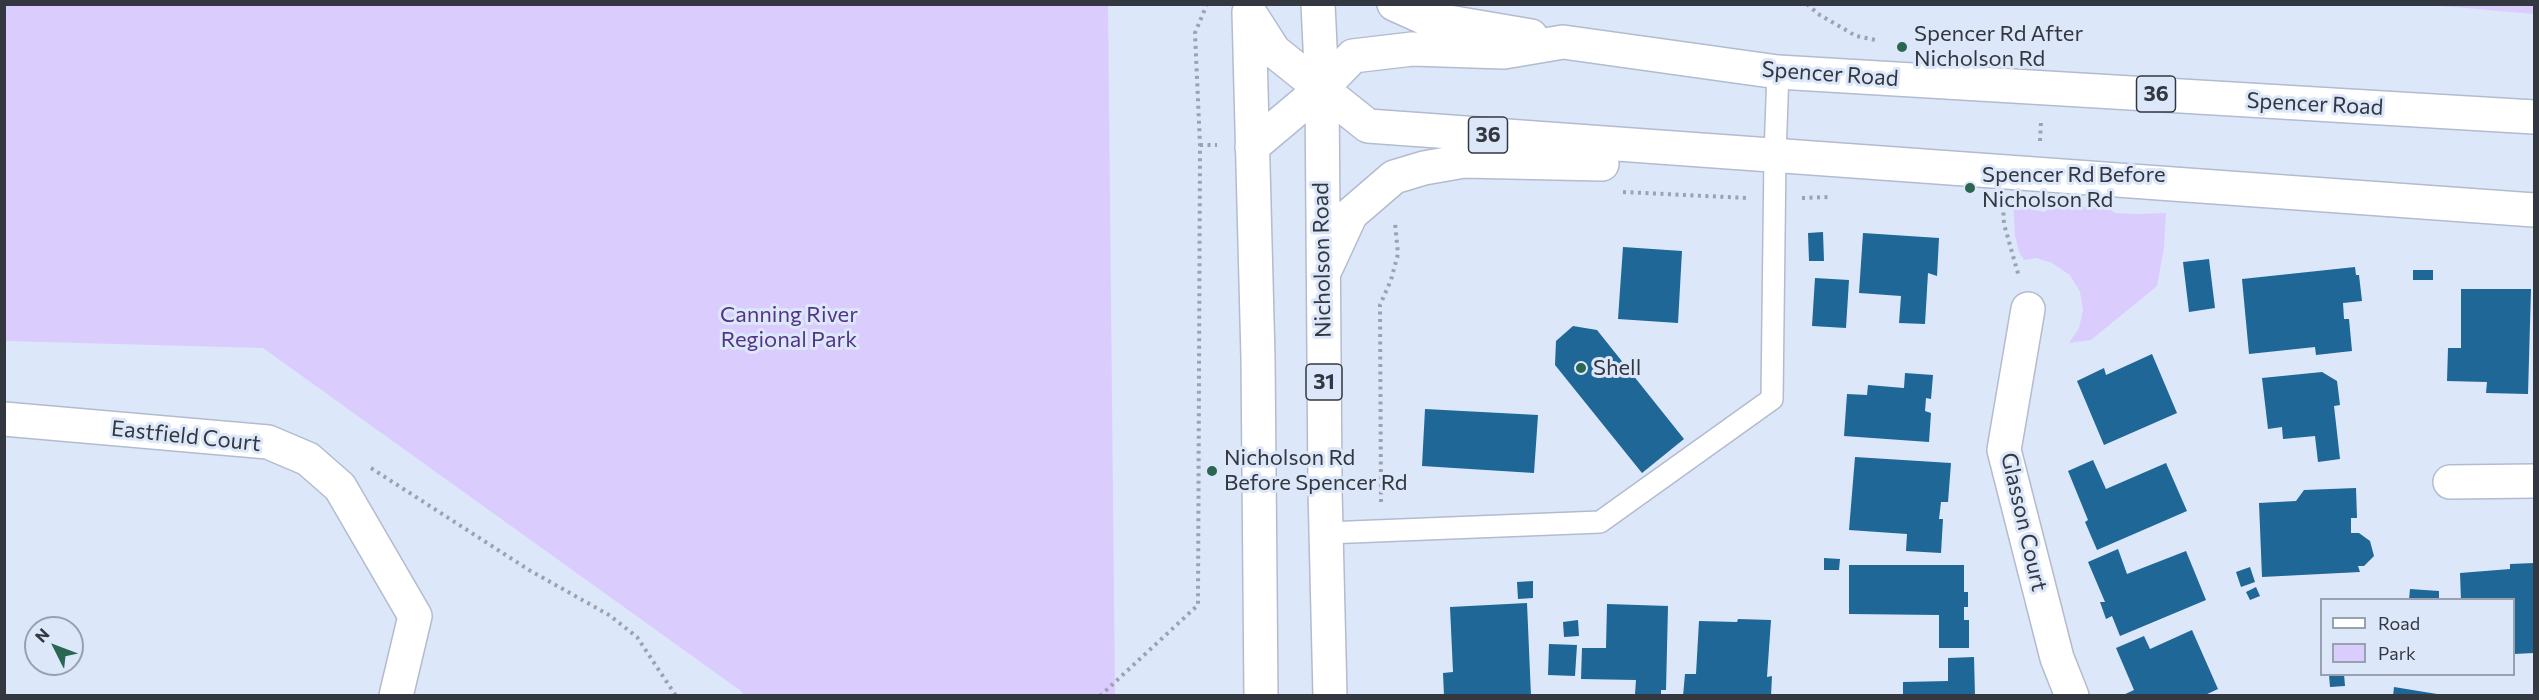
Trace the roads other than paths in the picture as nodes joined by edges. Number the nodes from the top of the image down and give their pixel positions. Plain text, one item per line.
1 (1318, 4) edge
2 (1394, 4) edge
3 (1249, 8) edge
4 (1563, 42) junction
5 (1778, 72) junction
6 (1322, 88) junction
7 (2535, 117) edge
8 (1252, 147) junction
9 (1775, 155) junction
10 (2535, 210) edge
11 (1322, 275) junction
12 (2028, 309) road end
13 (4, 419) edge
14 (2535, 481) edge
15 (2450, 482) dead end
16 (1326, 533) junction
17 (396, 696) edge
18 (1262, 696) edge
19 (1330, 696) edge
20 (2072, 696) edge

1 - 6 main road, Nicholson Road / 31
2 - 4 main road
3 - 6 main road, 36
3 - 8 main road
4 - 5 main road, Spencer Road / 36
4 - 6 main road, Spencer Road / 36
5 - 7 main road, Spencer Road / 36
5 - 9 lane
6 - 8 main road, Spencer Road / 36
6 - 9 main road, 36
6 - 11 main road, Nicholson Road / 31
8 - 18 main road
9 - 10 main road, 36
9 - 11 main road, 36
9 - 16 lane
11 - 16 main road, Nicholson Road / 31
12 - 20 main road, Glasson Court
13 - 17 main road, Eastfield Court
14 - 15 main road
16 - 19 main road, Nicholson Road / 31

